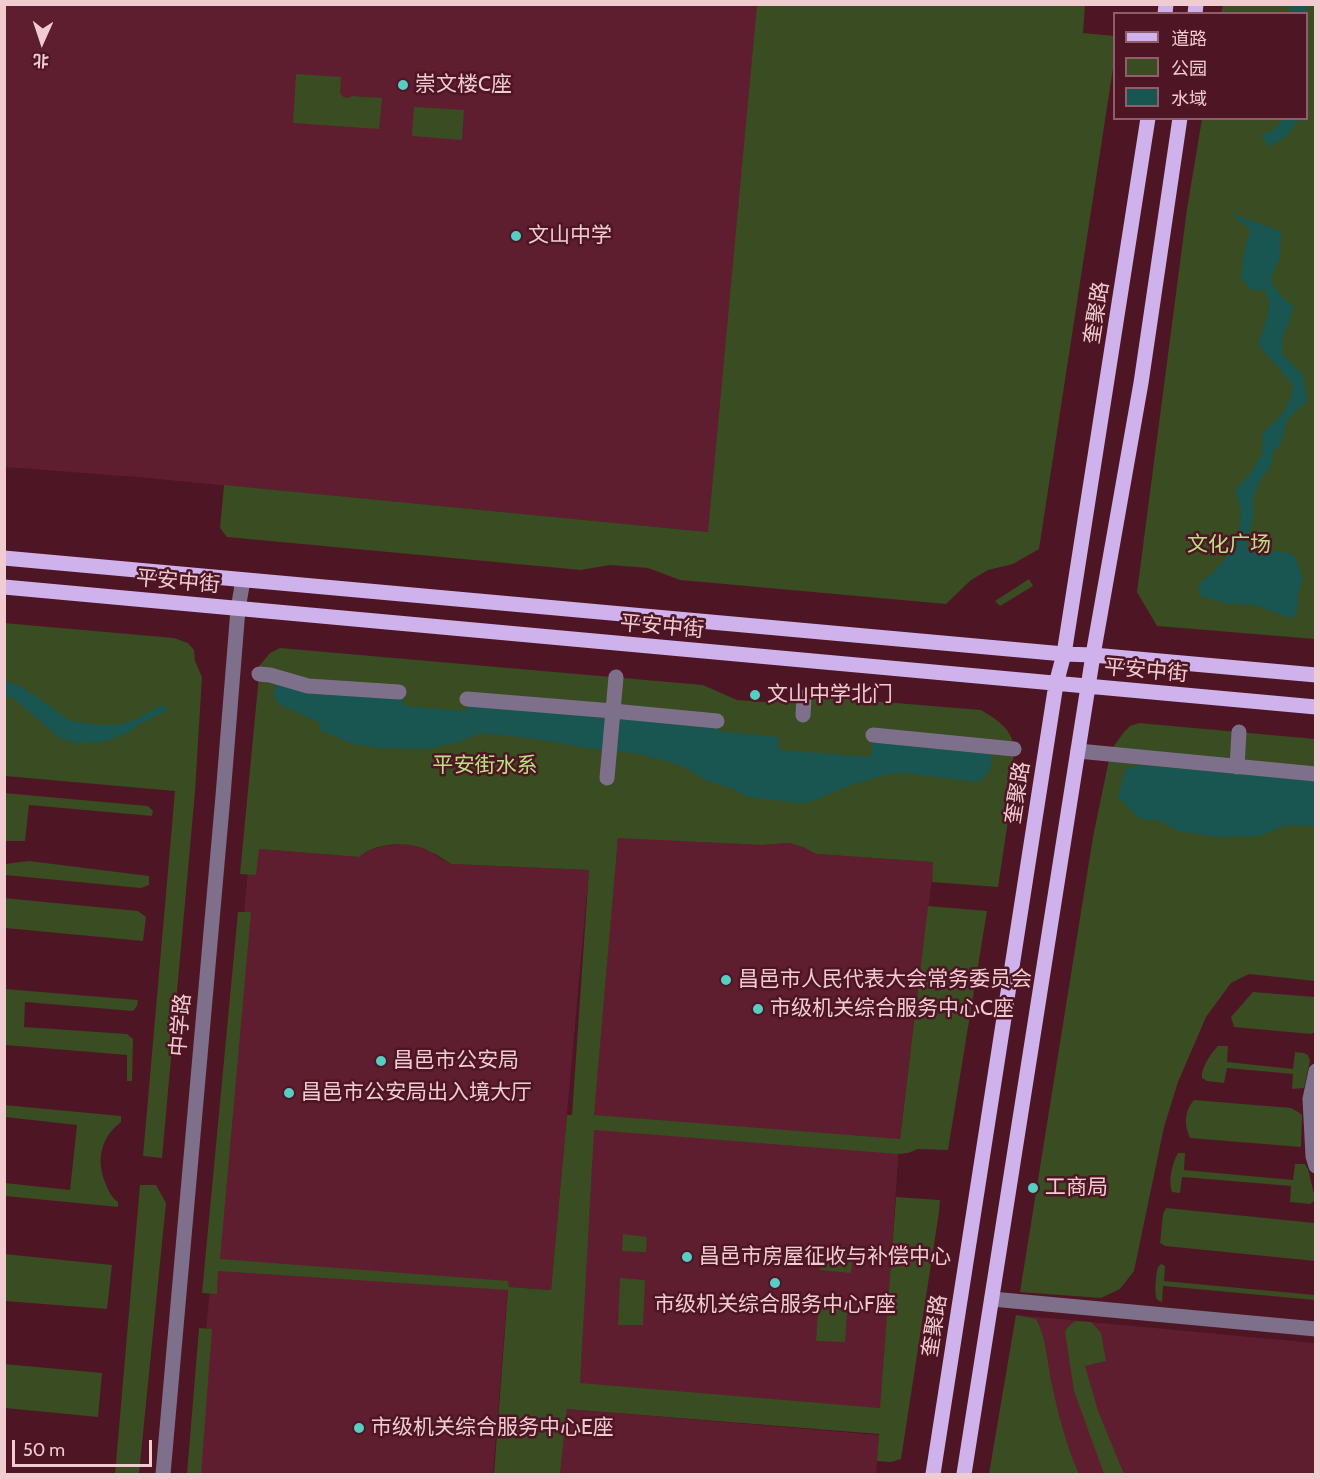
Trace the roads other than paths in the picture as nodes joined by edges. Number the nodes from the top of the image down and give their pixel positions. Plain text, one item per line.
1 (1148, 120) edge
2 (1180, 120) edge
3 (4, 558) edge
4 (243, 580) junction
5 (4, 587) edge
6 (238, 609) junction
7 (1064, 654) junction
8 (1093, 655) junction
9 (259, 674) dead end
10 (1316, 675) edge
11 (616, 677) dead end
12 (1056, 684) junction
13 (1088, 687) junction
14 (399, 692) dead end
15 (804, 697) dead end
16 (467, 699) dead end
17 (1316, 707) edge
18 (613, 711) junction
19 (803, 715) dead end
20 (717, 721) dead end
21 (1239, 732) dead end
22 (873, 735) dead end
23 (1014, 749) dead end
24 (1078, 752) junction
25 (1237, 767) junction
26 (1316, 774) edge
27 (607, 778) dead end
28 (1316, 1071) edge
29 (1316, 1166) edge
30 (992, 1299) junction
31 (1316, 1329) edge
32 (163, 1474) edge
33 (933, 1474) edge
34 (964, 1474) edge

1 - 7 main road, 奎聚路
2 - 8 main road
3 - 4 main road, 平安中街
4 - 6 street, 中学路
4 - 7 main road, 平安中街
5 - 6 main road, 平安中街
6 - 12 main road, 平安中街
6 - 32 street, 中学路
7 - 8 main road, 平安中街
7 - 12 main road, 奎聚路
8 - 10 main road, 平安中街
8 - 13 main road
9 - 14 street
11 - 18 street
12 - 13 main road, 平安中街
12 - 33 main road, 奎聚路
13 - 17 main road, 平安中街
13 - 24 main road
15 - 19 street
16 - 18 street
18 - 20 street
18 - 27 street
21 - 25 street
22 - 23 street
24 - 25 street
24 - 30 main road
25 - 26 street
28 - 29 street
30 - 31 street
30 - 34 main road

